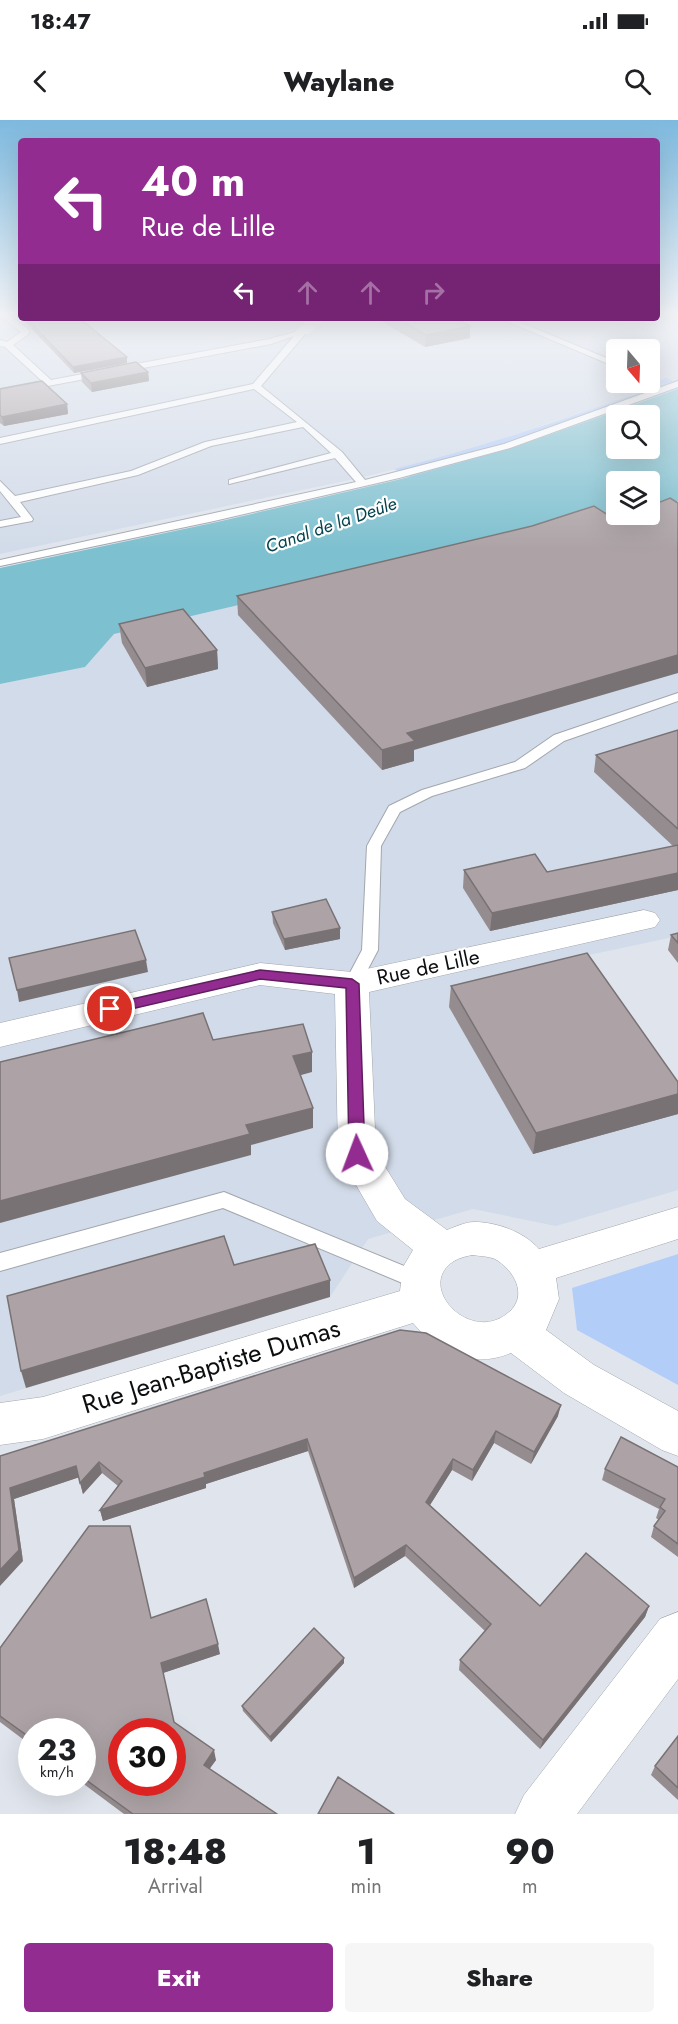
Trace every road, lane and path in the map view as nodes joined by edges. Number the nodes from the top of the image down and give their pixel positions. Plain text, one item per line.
1 (237, 390) edge
2 (262, 390) edge
3 (661, 390) edge
4 (302, 424) dead end
5 (0, 441) edge
6 (339, 454) junction
7 (233, 482) dead end
8 (0, 484) edge
9 (363, 484) junction
10 (13, 500) junction
11 (0, 524) edge
12 (0, 563) edge
13 (678, 697) edge
14 (644, 920) dead end
15 (352, 984) junction
16 (0, 1035) edge
17 (678, 1223) edge
18 (441, 1248) junction
19 (0, 1262) edge
20 (532, 1268) junction
21 (420, 1291) junction
22 (517, 1333) junction
23 (0, 1424) edge
24 (678, 1435) edge
25 (678, 1637) edge
26 (543, 1814) edge

1 - 5 lane
2 - 6 lane
3 - 9 lane
4 - 10 lane
6 - 7 lane
6 - 9 lane
8 - 10 lane
9 - 12 lane
10 - 11 lane
13 - 15 lane
14 - 15 street, Rue de Lille
15 - 16 street, Rue de Lille
15 - 18 street
17 - 20 street
18 - 20 street
18 - 21 street
19 - 21 lane
20 - 22 street
21 - 22 street
21 - 23 street, Rue Jean-Baptiste Dumas
22 - 24 street
25 - 26 street

